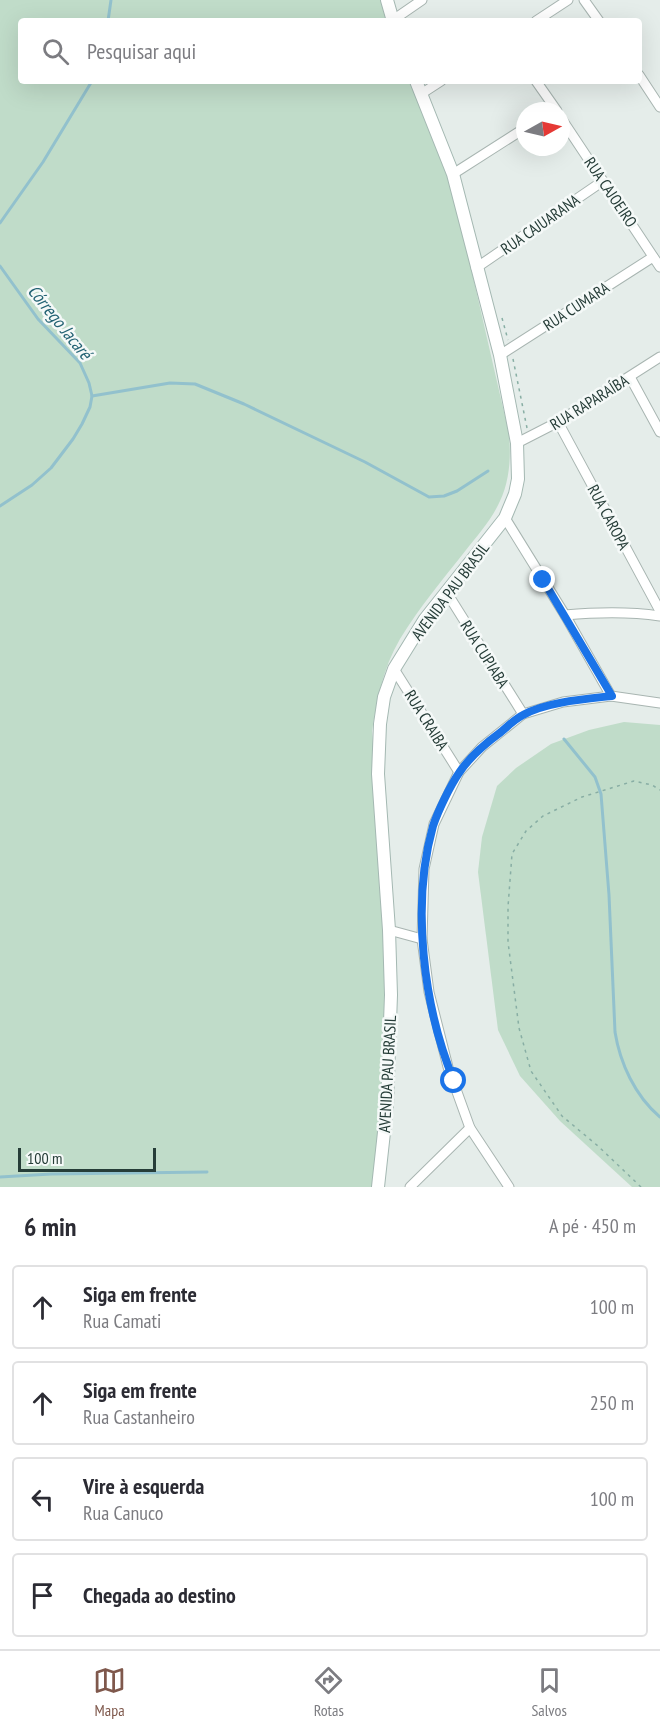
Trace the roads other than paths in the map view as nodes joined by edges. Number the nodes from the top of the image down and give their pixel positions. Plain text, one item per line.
1 (387, 0) edge
2 (422, 0) edge
3 (568, 0) edge
4 (584, 0) edge
5 (392, 18) edge
6 (397, 18) edge
7 (541, 18) edge
8 (597, 18) edge
9 (642, 79) edge
10 (417, 84) edge
11 (436, 84) edge
12 (538, 84) edge
13 (421, 94) junction
14 (549, 102) edge
15 (660, 106) edge
16 (570, 131) edge
17 (516, 134) edge
18 (453, 174) junction
19 (603, 180) junction
20 (653, 257) junction
21 (660, 267) edge
22 (476, 268) junction
23 (500, 355) junction
24 (660, 357) edge
25 (630, 377) junction
26 (558, 422) junction
27 (660, 432) edge
28 (523, 440) junction
29 (505, 518) junction
30 (447, 593) junction
31 (660, 611) edge
32 (565, 615) junction
33 (660, 616) edge
34 (394, 669) junction
35 (612, 696) junction
36 (660, 703) edge
37 (523, 714) junction
38 (459, 772) junction
39 (389, 930) junction
40 (422, 939) junction
41 (470, 1128) junction
42 (378, 1187) edge
43 (410, 1187) edge
44 (509, 1187) edge

1 - 5 main road
2 - 6 street
3 - 7 street
4 - 8 street
9 - 15 street
10 - 13 main road, AVENIDA PAU BRASIL
11 - 13 street
12 - 14 street
13 - 18 main road, AVENIDA PAU BRASIL
16 - 19 street, RUA CAJOEIRO
17 - 18 street
18 - 22 main road, AVENIDA PAU BRASIL
19 - 20 street, RUA CAJOEIRO
19 - 22 street, RUA CAJUARANA
20 - 21 street, RUA CAJOEIRO
20 - 23 street, RUA CUMARA
22 - 23 main road, AVENIDA PAU BRASIL
23 - 28 main road, AVENIDA PAU BRASIL
24 - 25 street, RUA RAPARAÍBA
25 - 26 street, RUA RAPARAÍBA
25 - 27 street
26 - 28 street, RUA RAPARAÍBA
26 - 31 street, RUA CAROPA
28 - 29 main road, AVENIDA PAU BRASIL
29 - 30 main road, AVENIDA PAU BRASIL
29 - 32 street
30 - 34 main road, AVENIDA PAU BRASIL
30 - 37 street, RUA CUPIABA
32 - 33 street
32 - 35 street
34 - 38 street, RUA CRAIBA
34 - 39 main road, AVENIDA PAU BRASIL
35 - 36 street
35 - 37 street
37 - 38 street
38 - 40 street
39 - 40 street
39 - 42 main road, AVENIDA PAU BRASIL
40 - 41 street
41 - 43 street
41 - 44 street

